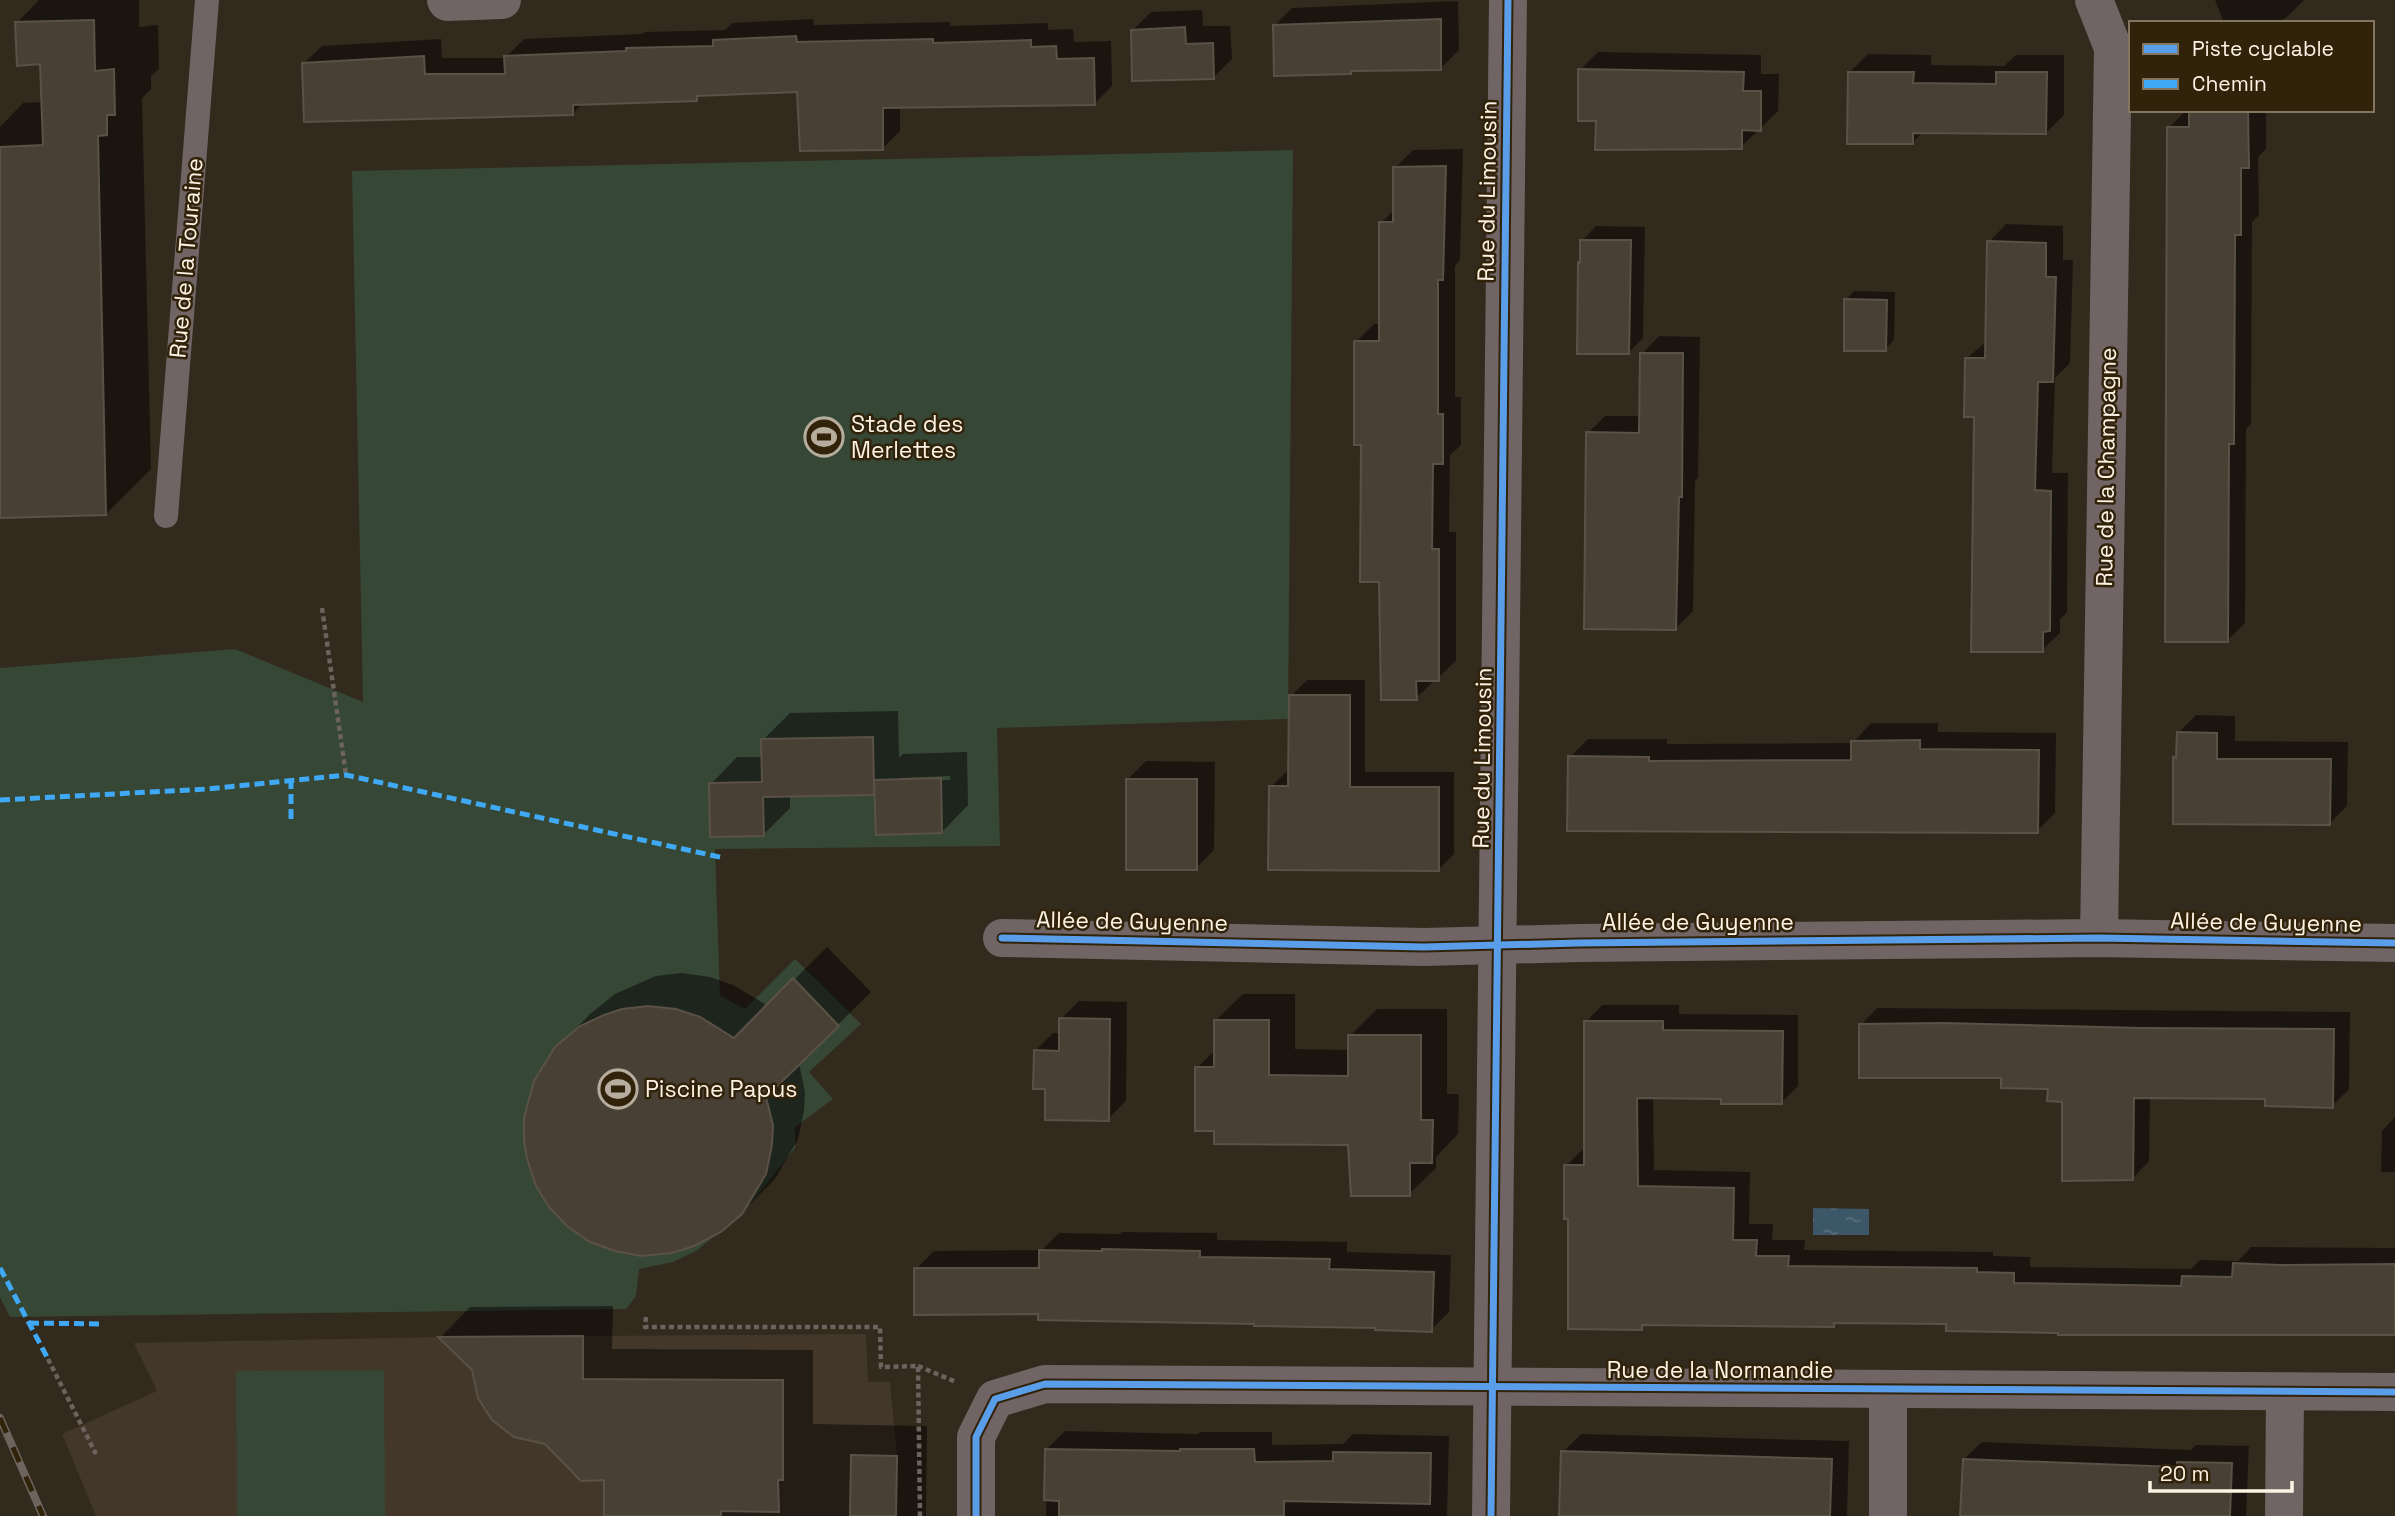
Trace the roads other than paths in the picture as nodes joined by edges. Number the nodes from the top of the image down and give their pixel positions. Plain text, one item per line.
1 (207, 0) edge
2 (446, 0) edge
3 (502, 0) edge
4 (1508, 0) edge
5 (2094, 0) edge
6 (166, 516) dead end
7 (1002, 938) dead end
8 (2099, 938) junction
9 (2395, 943) edge
10 (1499, 946) junction
11 (1493, 1388) junction
12 (1888, 1390) junction
13 (2285, 1392) junction
14 (2395, 1392) edge
15 (976, 1516) edge
16 (1491, 1516) edge
17 (1888, 1516) edge
18 (2284, 1516) edge

1 - 6 lane, Rue de la Touraine
2 - 3 street
4 - 10 street, Rue du Limousin
5 - 8 street, Rue de la Champagne
7 - 10 street, Allée de Guyenne
8 - 9 street, Allée de Guyenne
8 - 10 street, Allée de Guyenne
10 - 11 street, Rue du Limousin
11 - 12 street, Rue de la Normandie
11 - 15 street, Rue de la Normandie
11 - 16 street, Rue du Limousin
12 - 13 street, Rue de la Normandie
12 - 17 street
13 - 14 street, Rue de la Normandie
13 - 18 street

